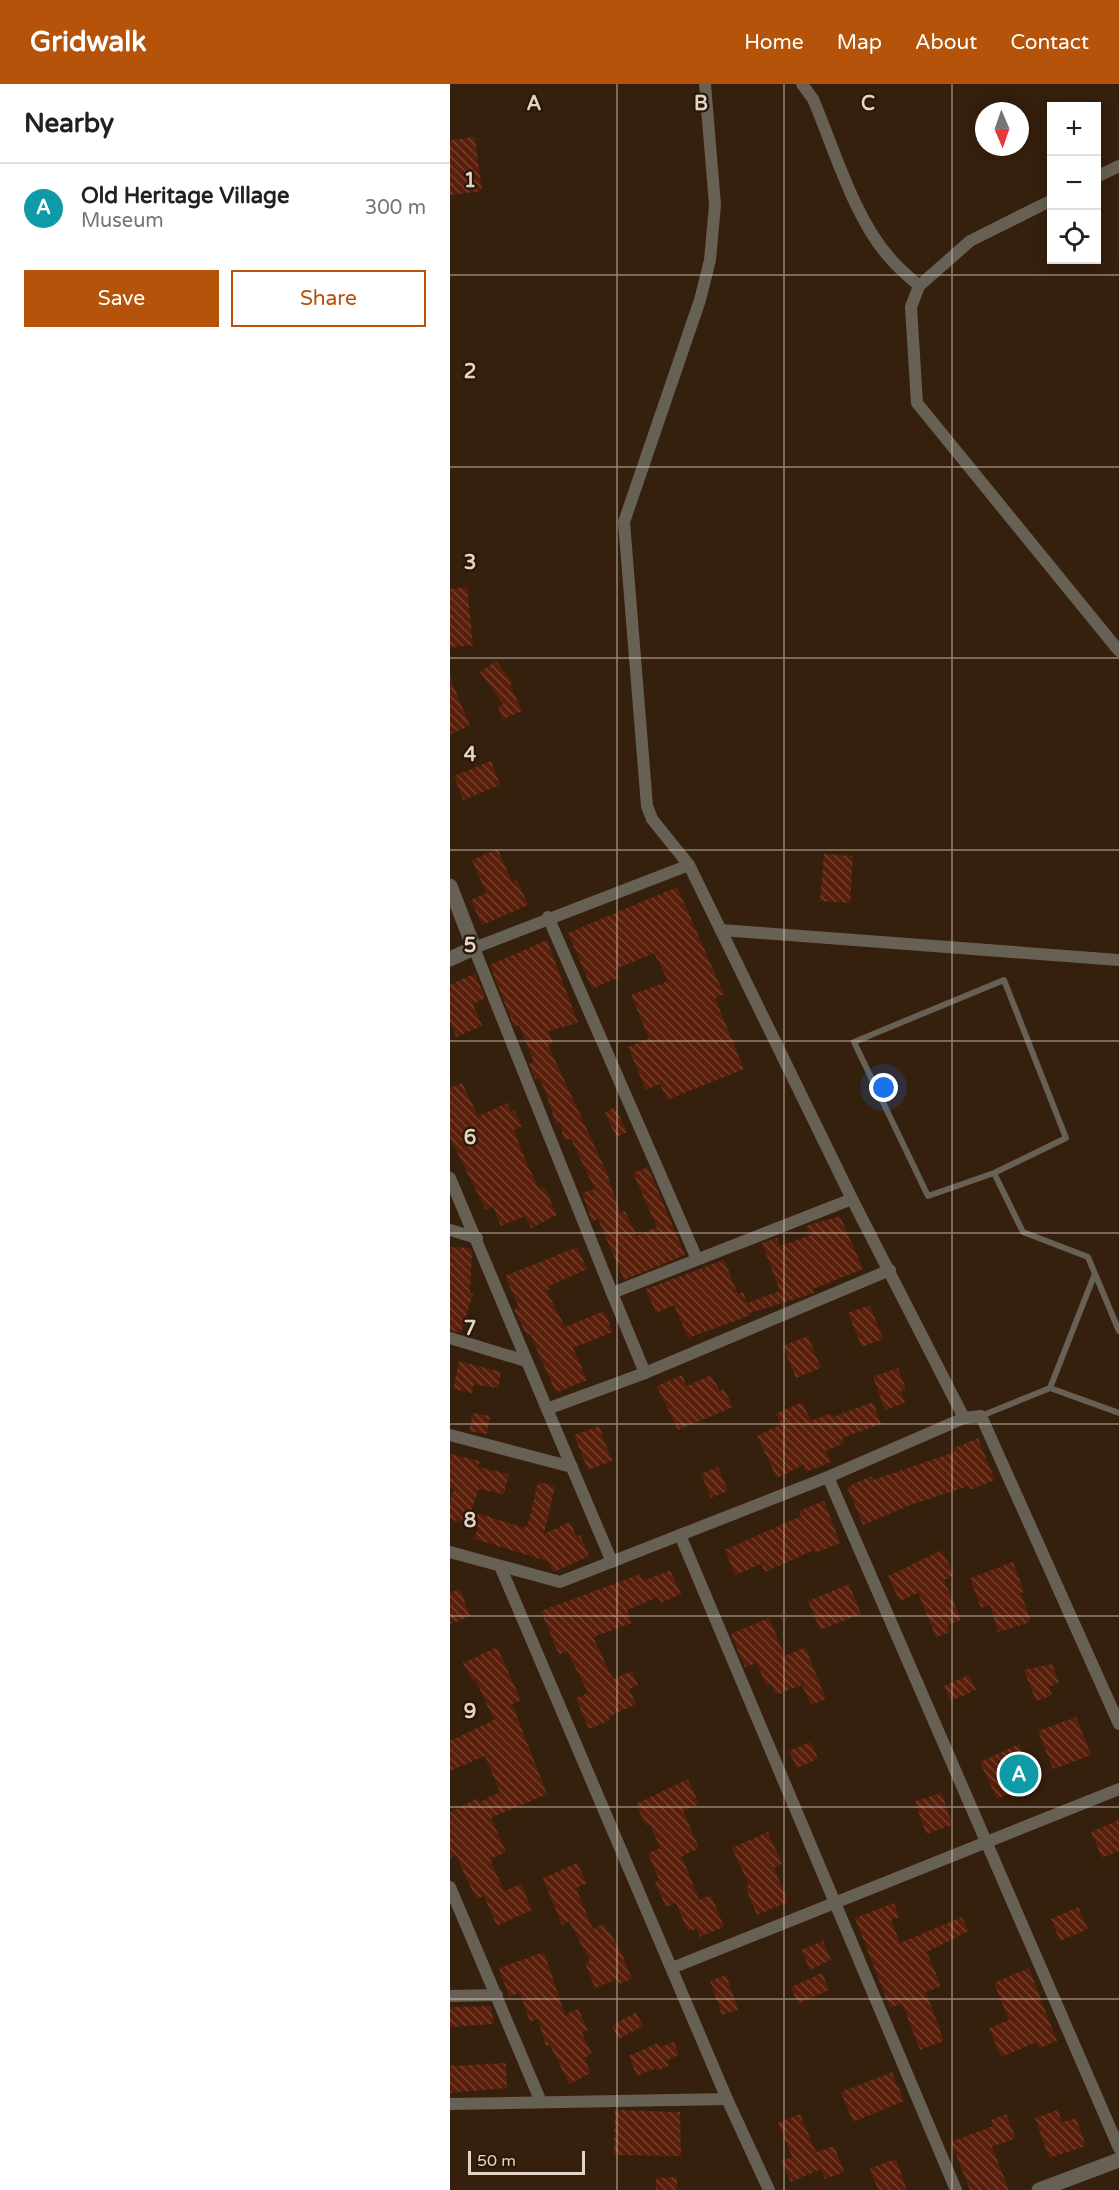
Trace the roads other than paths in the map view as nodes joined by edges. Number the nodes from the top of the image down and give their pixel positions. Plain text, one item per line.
1 (705, 84) edge
2 (802, 84) edge
3 (1119, 166) edge
4 (1101, 175) edge
5 (1047, 202) edge
6 (919, 286) junction
7 (1119, 651) edge
8 (689, 865) junction
9 (450, 886) edge
10 (548, 917) junction
11 (721, 930) junction
12 (474, 948) junction
13 (450, 959) edge
14 (1119, 960) edge
15 (994, 1173) junction
16 (450, 1179) edge
17 (852, 1199) junction
18 (450, 1230) edge
19 (477, 1238) junction
20 (697, 1258) junction
21 (890, 1270) junction
22 (1094, 1275) junction
23 (612, 1293) junction
24 (1119, 1331) edge
25 (450, 1338) edge
26 (526, 1361) junction
27 (645, 1373) junction
28 (1050, 1388) junction
29 (547, 1409) junction
30 (1119, 1413) edge
31 (981, 1416) junction
32 (964, 1418) junction
33 (450, 1435) edge
34 (572, 1467) junction
35 (828, 1477) junction
36 (680, 1535) junction
37 (450, 1552) edge
38 (612, 1562) junction
39 (500, 1566) junction
40 (1119, 1724) edge
41 (1119, 1789) edge
42 (986, 1842) junction
43 (450, 1887) edge
44 (835, 1903) junction
45 (672, 1968) junction
46 (497, 1995) junction
47 (450, 1996) edge
48 (727, 2099) junction
49 (541, 2102) junction
50 (450, 2104) edge
51 (1119, 2148) edge
52 (1119, 2160) edge
53 (769, 2190) edge
54 (956, 2190) edge
55 (1039, 2190) edge

1 - 8 street
2 - 6 street
3 - 4 street
5 - 6 street
6 - 7 street
8 - 10 street
8 - 11 street
9 - 12 street
10 - 12 street
10 - 20 street
11 - 14 street
11 - 17 street
12 - 13 street
12 - 23 street
15 - 15 lane
15 - 22 lane
16 - 19 street
17 - 20 street
17 - 21 street
18 - 19 street
19 - 26 street
20 - 23 street
21 - 27 street
21 - 32 street
22 - 24 lane
22 - 28 lane
23 - 27 street
25 - 26 street
26 - 29 street
27 - 29 street
28 - 30 lane
28 - 31 lane
29 - 34 street
31 - 32 street
31 - 40 street
32 - 35 street
33 - 34 street
34 - 38 street
35 - 36 street
35 - 42 street
36 - 38 street
36 - 44 street
37 - 39 street
38 - 39 street
39 - 45 street
41 - 42 street
42 - 44 street
42 - 51 street
43 - 46 street
44 - 45 street
44 - 54 street
45 - 48 street
46 - 47 street
46 - 49 street
48 - 49 street
48 - 53 street
49 - 50 street
52 - 55 street

